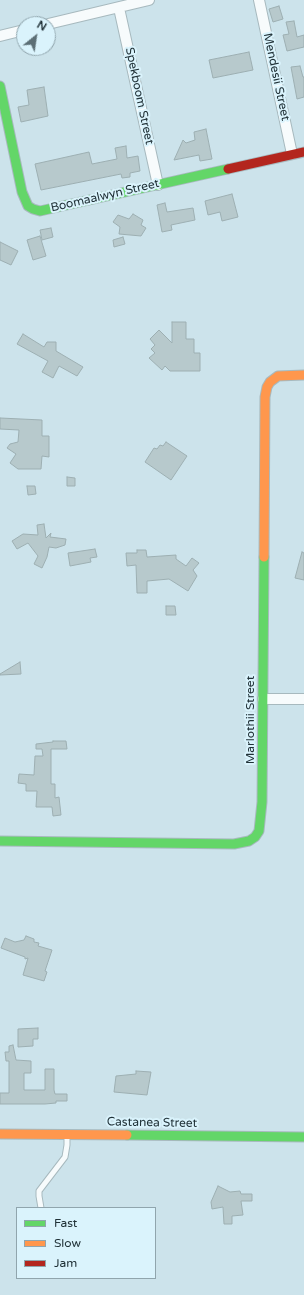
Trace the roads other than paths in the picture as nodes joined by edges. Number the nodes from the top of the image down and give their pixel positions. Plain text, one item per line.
1 (149, 0) edge
2 (259, 0) edge
3 (120, 8) junction
4 (56, 22) edge
5 (16, 32) edge
6 (0, 36) edge
7 (0, 86) edge
8 (304, 152) edge
9 (292, 154) junction
10 (158, 185) junction
11 (304, 375) edge
12 (263, 699) junction
13 (304, 699) edge
14 (0, 841) edge
15 (0, 1134) edge
16 (66, 1135) junction
17 (304, 1137) edge
18 (41, 1207) edge

1 - 3 street
2 - 9 street, Mendesii Street
3 - 4 street
3 - 10 street, Spekboom Street
5 - 6 street
7 - 10 street, Boomaalwyn Street
8 - 9 street, Boomaalwyn Street
9 - 10 street, Boomaalwyn Street
11 - 12 street, Marlothii Street
12 - 13 street
12 - 14 street, Marlothii Street
15 - 16 street, Castanea Street
16 - 17 street, Castanea Street
16 - 18 lane

